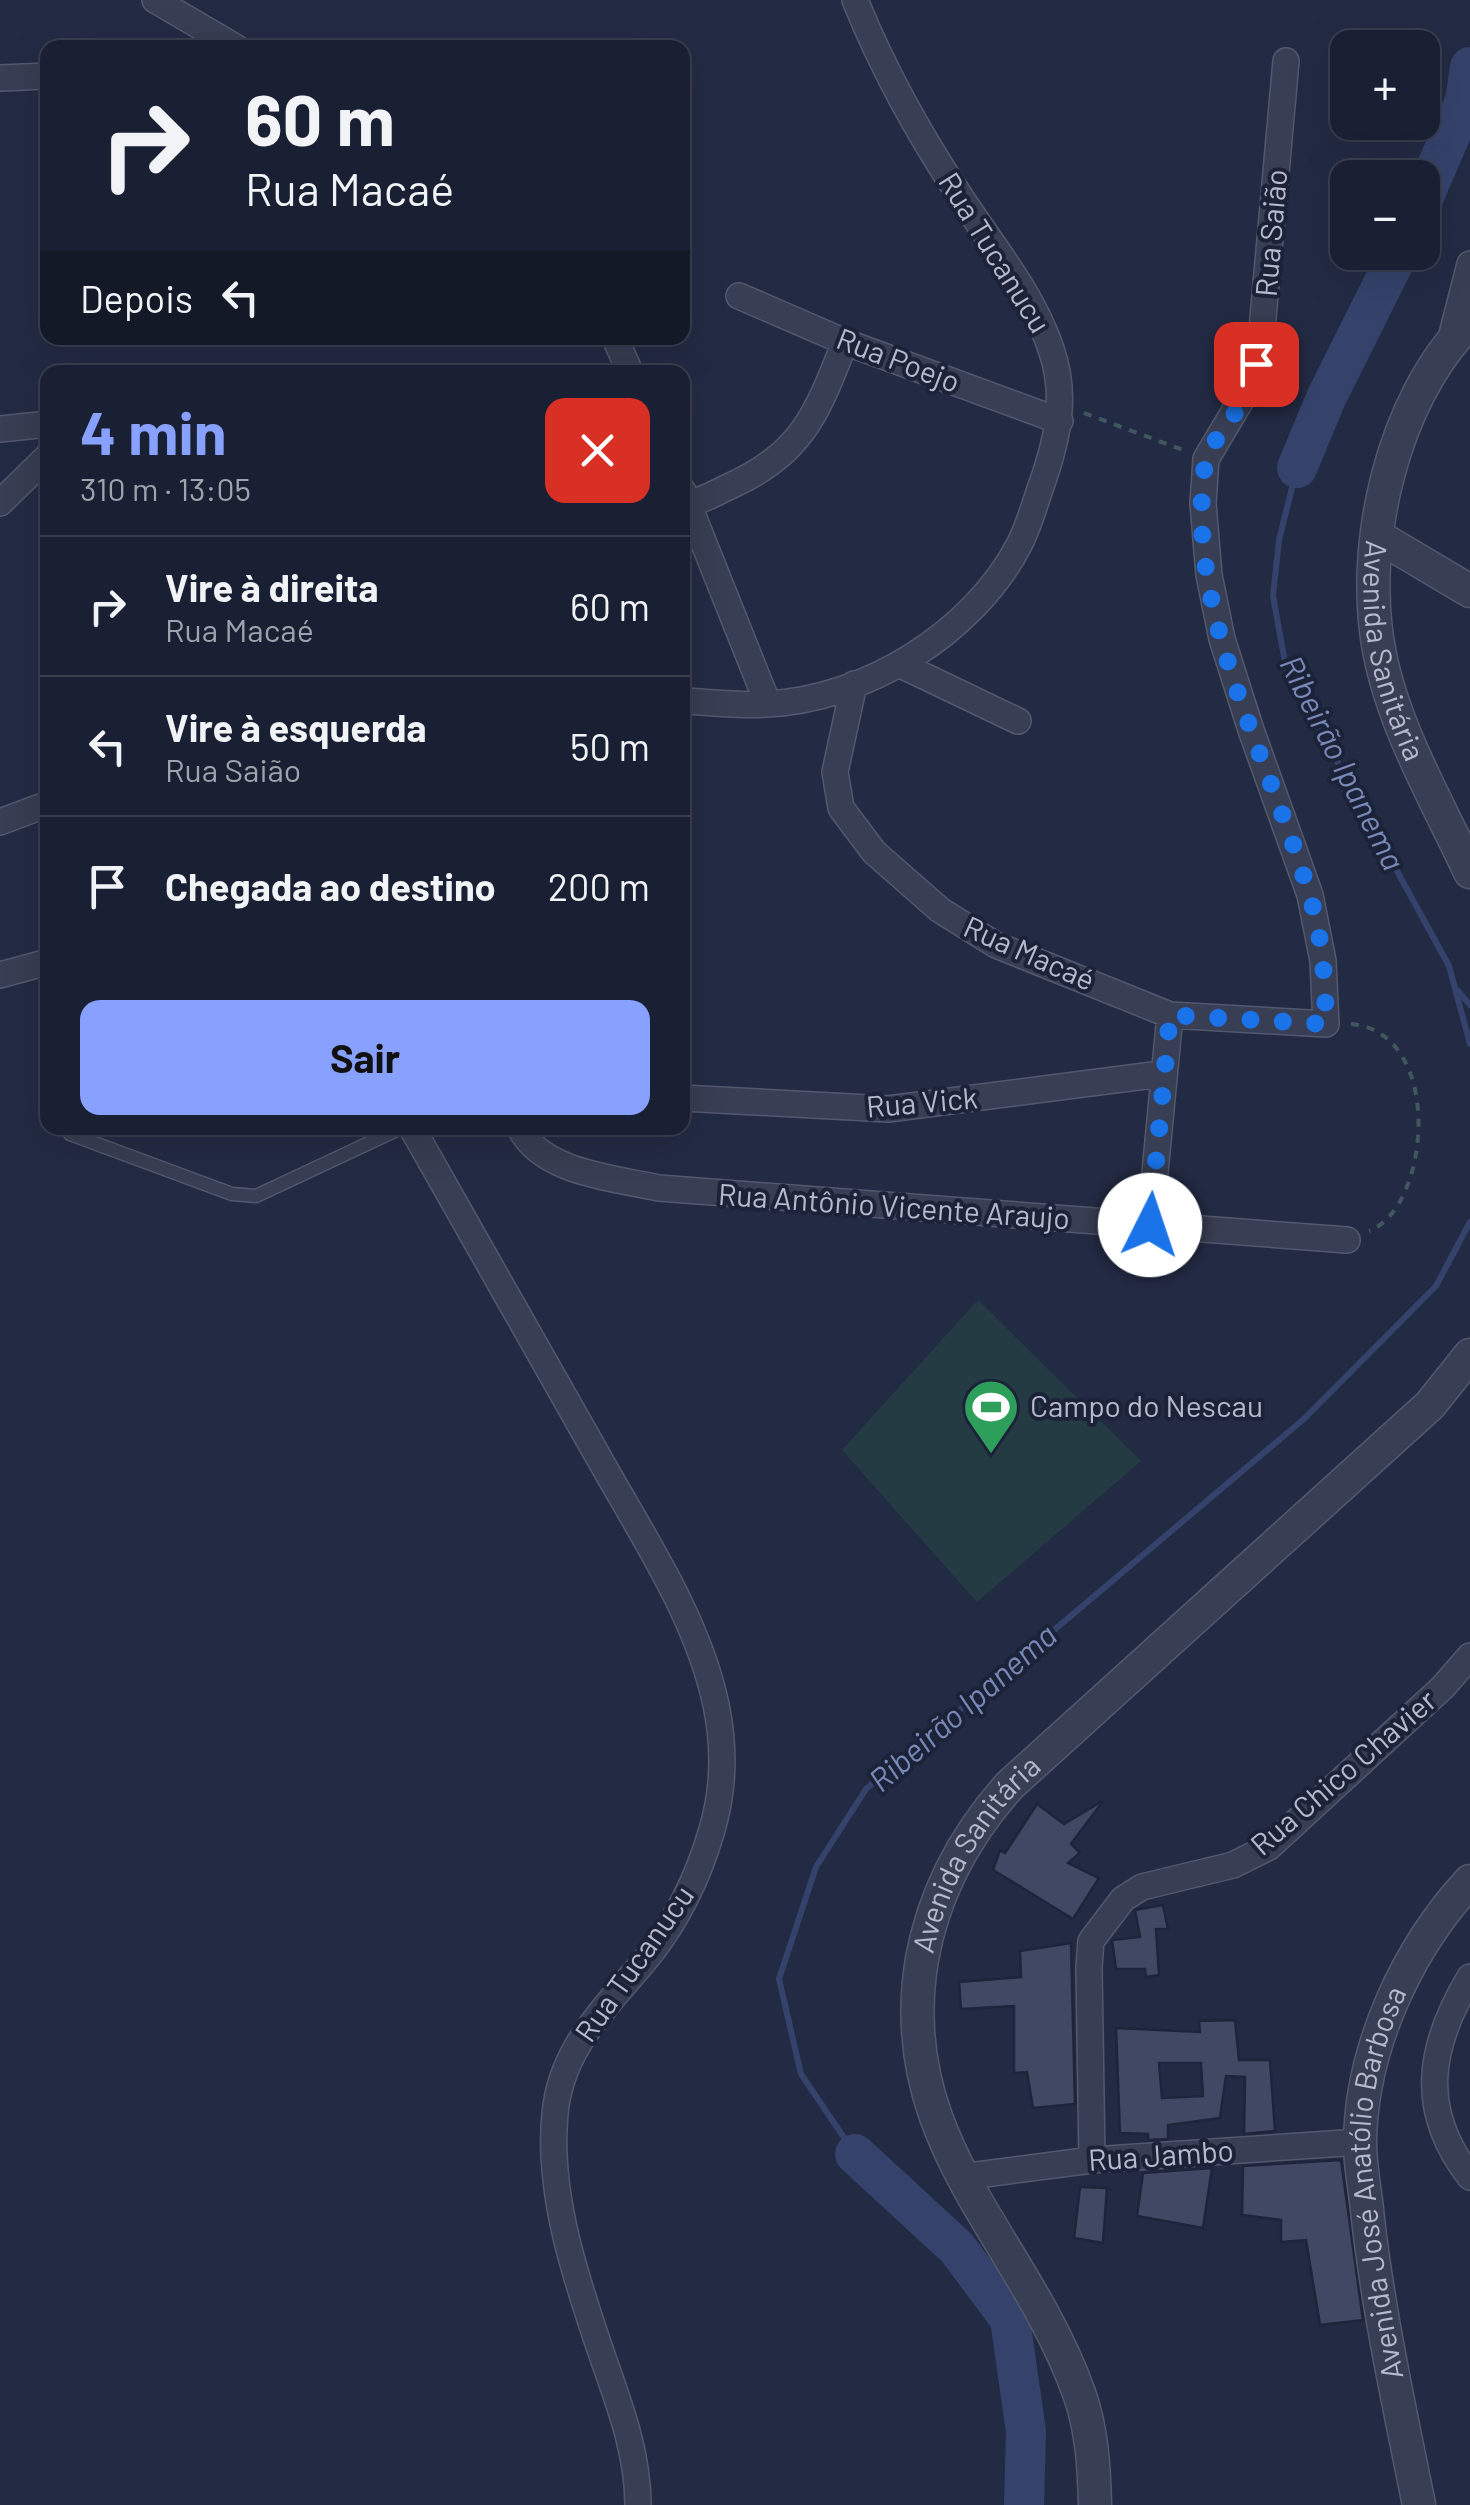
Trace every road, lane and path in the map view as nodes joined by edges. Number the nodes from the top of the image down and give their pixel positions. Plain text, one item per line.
1 (154, 0) edge
2 (855, 0) edge
3 (214, 40) edge
4 (1286, 62) dead end
5 (40, 76) edge
6 (0, 78) edge
7 (1470, 264) edge
8 (739, 296) dead end
9 (1460, 332) edge
10 (845, 342) junction
11 (1060, 412) junction
12 (40, 425) edge
13 (0, 429) edge
14 (1206, 459) junction
15 (40, 464) edge
16 (690, 497) edge
17 (0, 503) edge
18 (690, 511) edge
19 (1378, 537) junction
20 (1470, 591) edge
21 (899, 664) junction
22 (854, 684) junction
23 (690, 701) edge
24 (768, 704) junction
25 (1018, 721) dead end
26 (40, 807) edge
27 (0, 822) edge
28 (1470, 872) edge
29 (40, 964) edge
30 (0, 974) edge
31 (1170, 1015) junction
32 (1326, 1024) junction
33 (1161, 1074) junction
34 (690, 1098) edge
35 (73, 1135) edge
36 (386, 1135) edge
37 (416, 1135) edge
38 (524, 1135) edge
39 (1150, 1225) junction
40 (1347, 1240) joint
41 (1470, 1355) edge
42 (1470, 1656) edge
43 (1470, 1880) edge
44 (1466, 1993) edge
45 (1360, 2142) junction
46 (1092, 2160) junction
47 (962, 2177) junction
48 (1470, 2177) edge
49 (638, 2505) edge
50 (1095, 2505) edge
51 (1419, 2505) edge

1 - 3 street
2 - 11 street, Rua Tucanucu
4 - 14 street, Rua Saião
5 - 6 street
7 - 9 street
8 - 10 street, Rua Poejo
9 - 19 street, Avenida Sanitária
10 - 11 street, Rua Poejo
10 - 16 street
11 - 14 path
11 - 21 street, Rua Tucanucu
12 - 13 street
14 - 32 street, Rua Saião
15 - 17 street
18 - 24 street
19 - 20 street
19 - 28 street, Avenida Sanitária
21 - 22 street, Rua Tucanucu
21 - 25 street
22 - 24 street, Rua Tucanucu
22 - 31 street, Rua Macaé
23 - 24 street, Rua Tucanucu
26 - 27 street
29 - 30 street
31 - 32 street, Rua Macaé
31 - 33 street
32 - 40 path
33 - 34 street, Rua Vick
33 - 39 street
35 - 36 lane
37 - 49 street, Rua Tucanucu
38 - 39 street, Rua Antônio Vicente Araujo
39 - 40 street, Rua Antônio Vicente Araujo
41 - 47 street, Avenida Sanitária
42 - 46 street, Rua Chico Chavier
43 - 45 street, Avenida José Anatólio Barbosa
44 - 48 street
45 - 46 street, Rua Jambo
45 - 51 street, Avenida José Anatólio Barbosa
46 - 47 street, Rua Jambo
47 - 50 street, Avenida Sanitária

